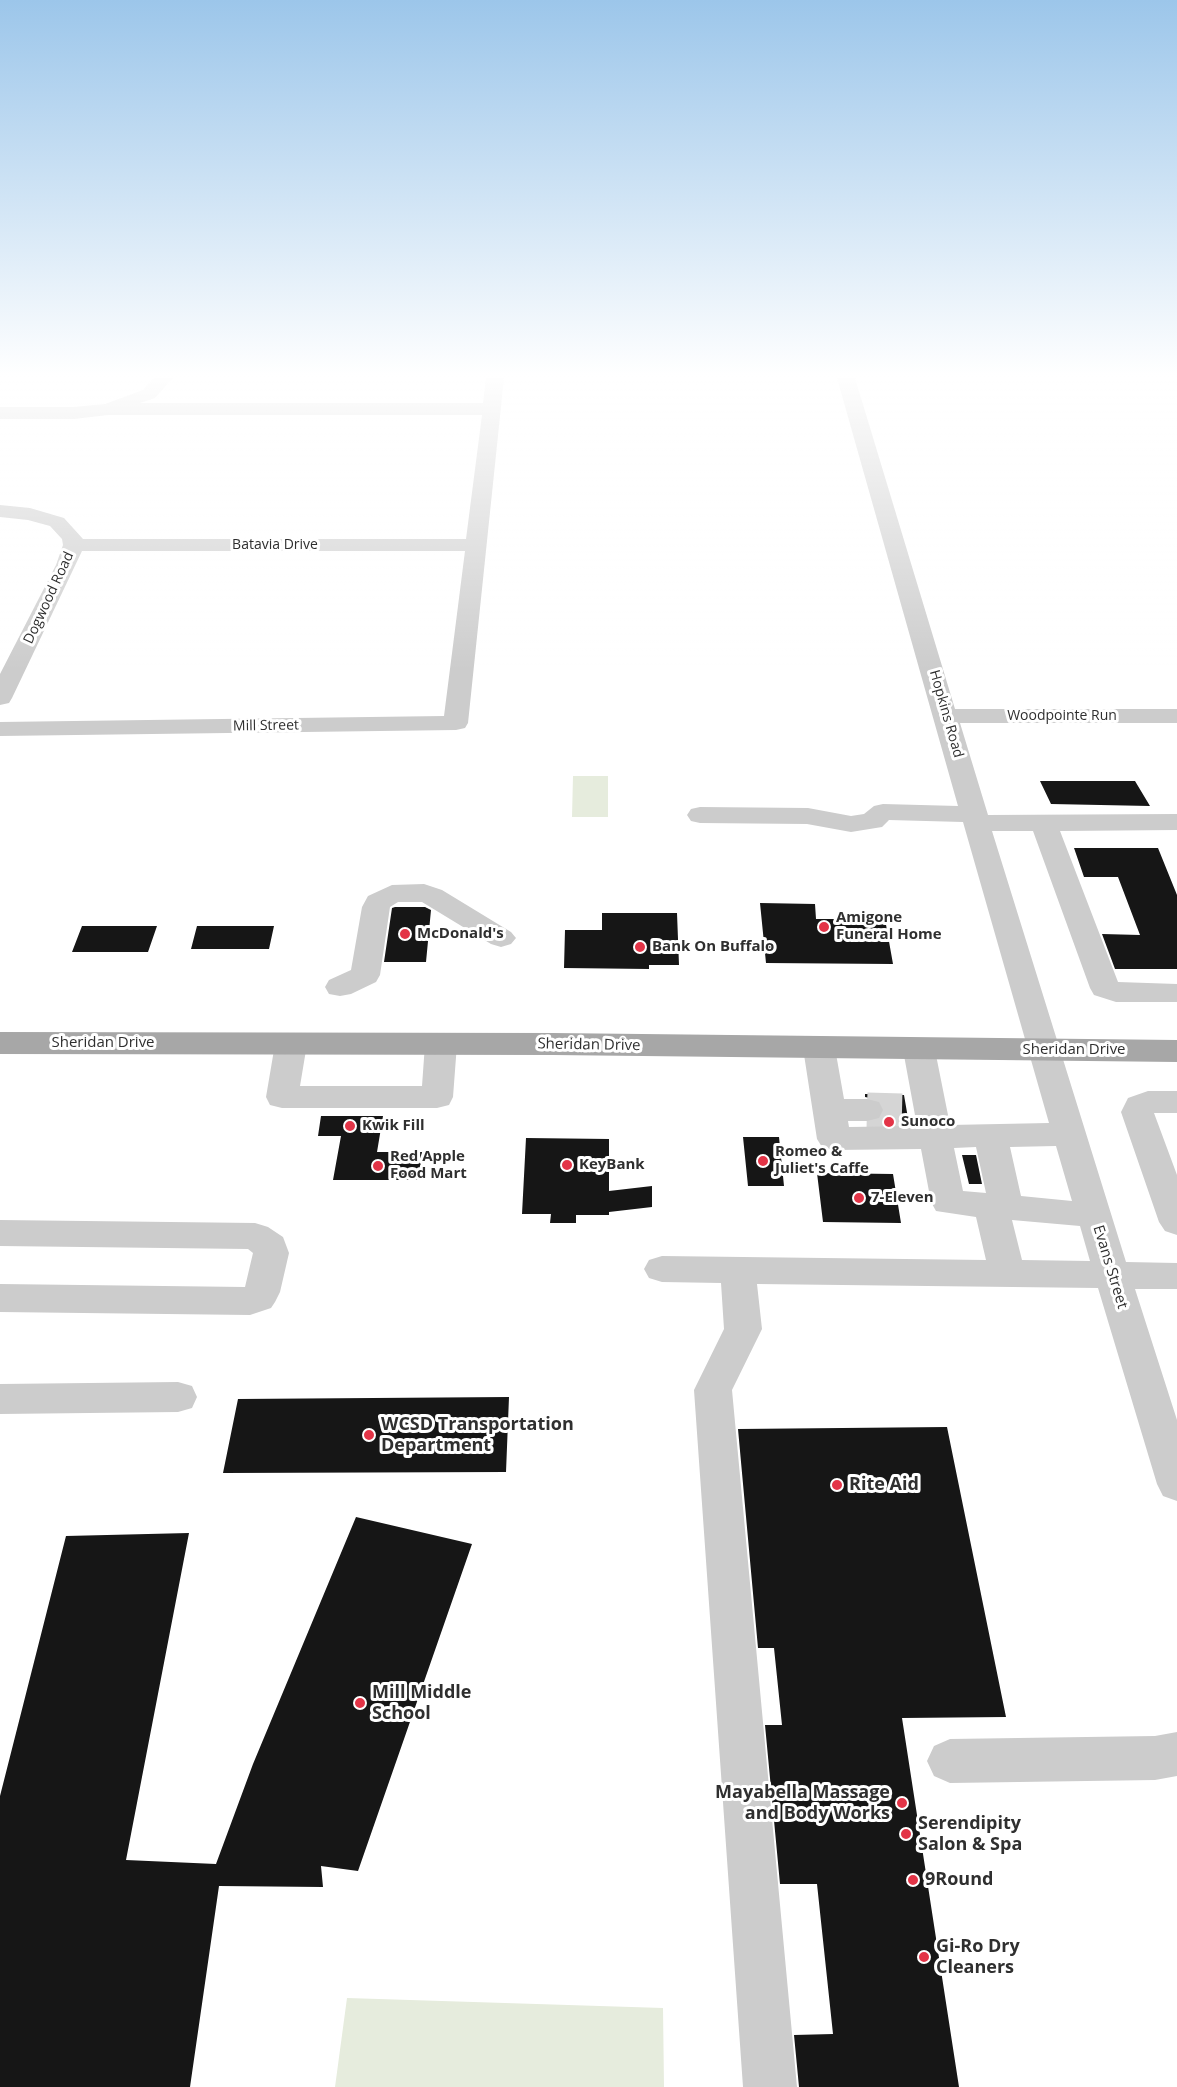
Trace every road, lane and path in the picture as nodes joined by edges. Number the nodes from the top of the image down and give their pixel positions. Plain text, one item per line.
1 (485, 475) edge
2 (875, 475) edge
3 (0, 511) edge
4 (74, 545) junction
5 (477, 545) junction
6 (0, 698) edge
7 (946, 716) junction
8 (1177, 716) edge
9 (0, 729) edge
10 (700, 814) dead end
11 (976, 818) junction
12 (1043, 822) junction
13 (1177, 822) edge
14 (501, 938) dead end
15 (340, 987) dead end
16 (1177, 993) edge
17 (0, 1042) edge
18 (291, 1044) junction
19 (441, 1044) junction
20 (819, 1048) junction
21 (919, 1050) junction
22 (1043, 1050) junction
23 (1177, 1051) edge
24 (1177, 1102) edge
25 (828, 1103) junction
26 (866, 1104) tunnel mouth
27 (921, 1111) junction
28 (1069, 1134) junction
29 (990, 1137) junction
30 (999, 1207) junction
31 (1094, 1215) junction
32 (1177, 1222) edge
33 (0, 1233) edge
34 (662, 1269) dead end
35 (738, 1270) junction
36 (1007, 1274) junction
37 (1113, 1276) junction
38 (1177, 1276) edge
39 (0, 1298) edge
40 (178, 1397) dead end
41 (0, 1399) edge
42 (1177, 1484) edge
43 (1177, 1754) edge
44 (950, 1761) dead end
45 (770, 2087) edge

1 - 5 street
2 - 7 street, Hopkins Road
3 - 4 street, Dogwood Road
4 - 5 street, Batavia Drive
4 - 6 street, Dogwood Road
5 - 9 street, Mill Street
7 - 8 street, Woodpointe Run
7 - 11 street, Hopkins Road
10 - 11 street
11 - 12 street
11 - 22 street, Hopkins Road
12 - 13 street
12 - 16 street
14 - 15 street
17 - 18 main road, Sheridan Drive
18 - 19 main road, Sheridan Drive
18 - 19 street
19 - 20 main road, Sheridan Drive
20 - 21 main road, Sheridan Drive
20 - 25 street
21 - 22 main road, Sheridan Drive
21 - 27 street
22 - 23 main road, Sheridan Drive
22 - 28 street, Evans Street
24 - 32 street
25 - 26 street
25 - 27 street
27 - 29 street
27 - 30 street
28 - 29 street
28 - 31 street, Evans Street
29 - 30 street
30 - 31 street
30 - 36 street
31 - 37 street, Evans Street
33 - 39 street
34 - 35 street
35 - 36 street
35 - 45 street
36 - 37 street
37 - 38 street
37 - 42 street, Evans Street
40 - 41 street
43 - 44 street

